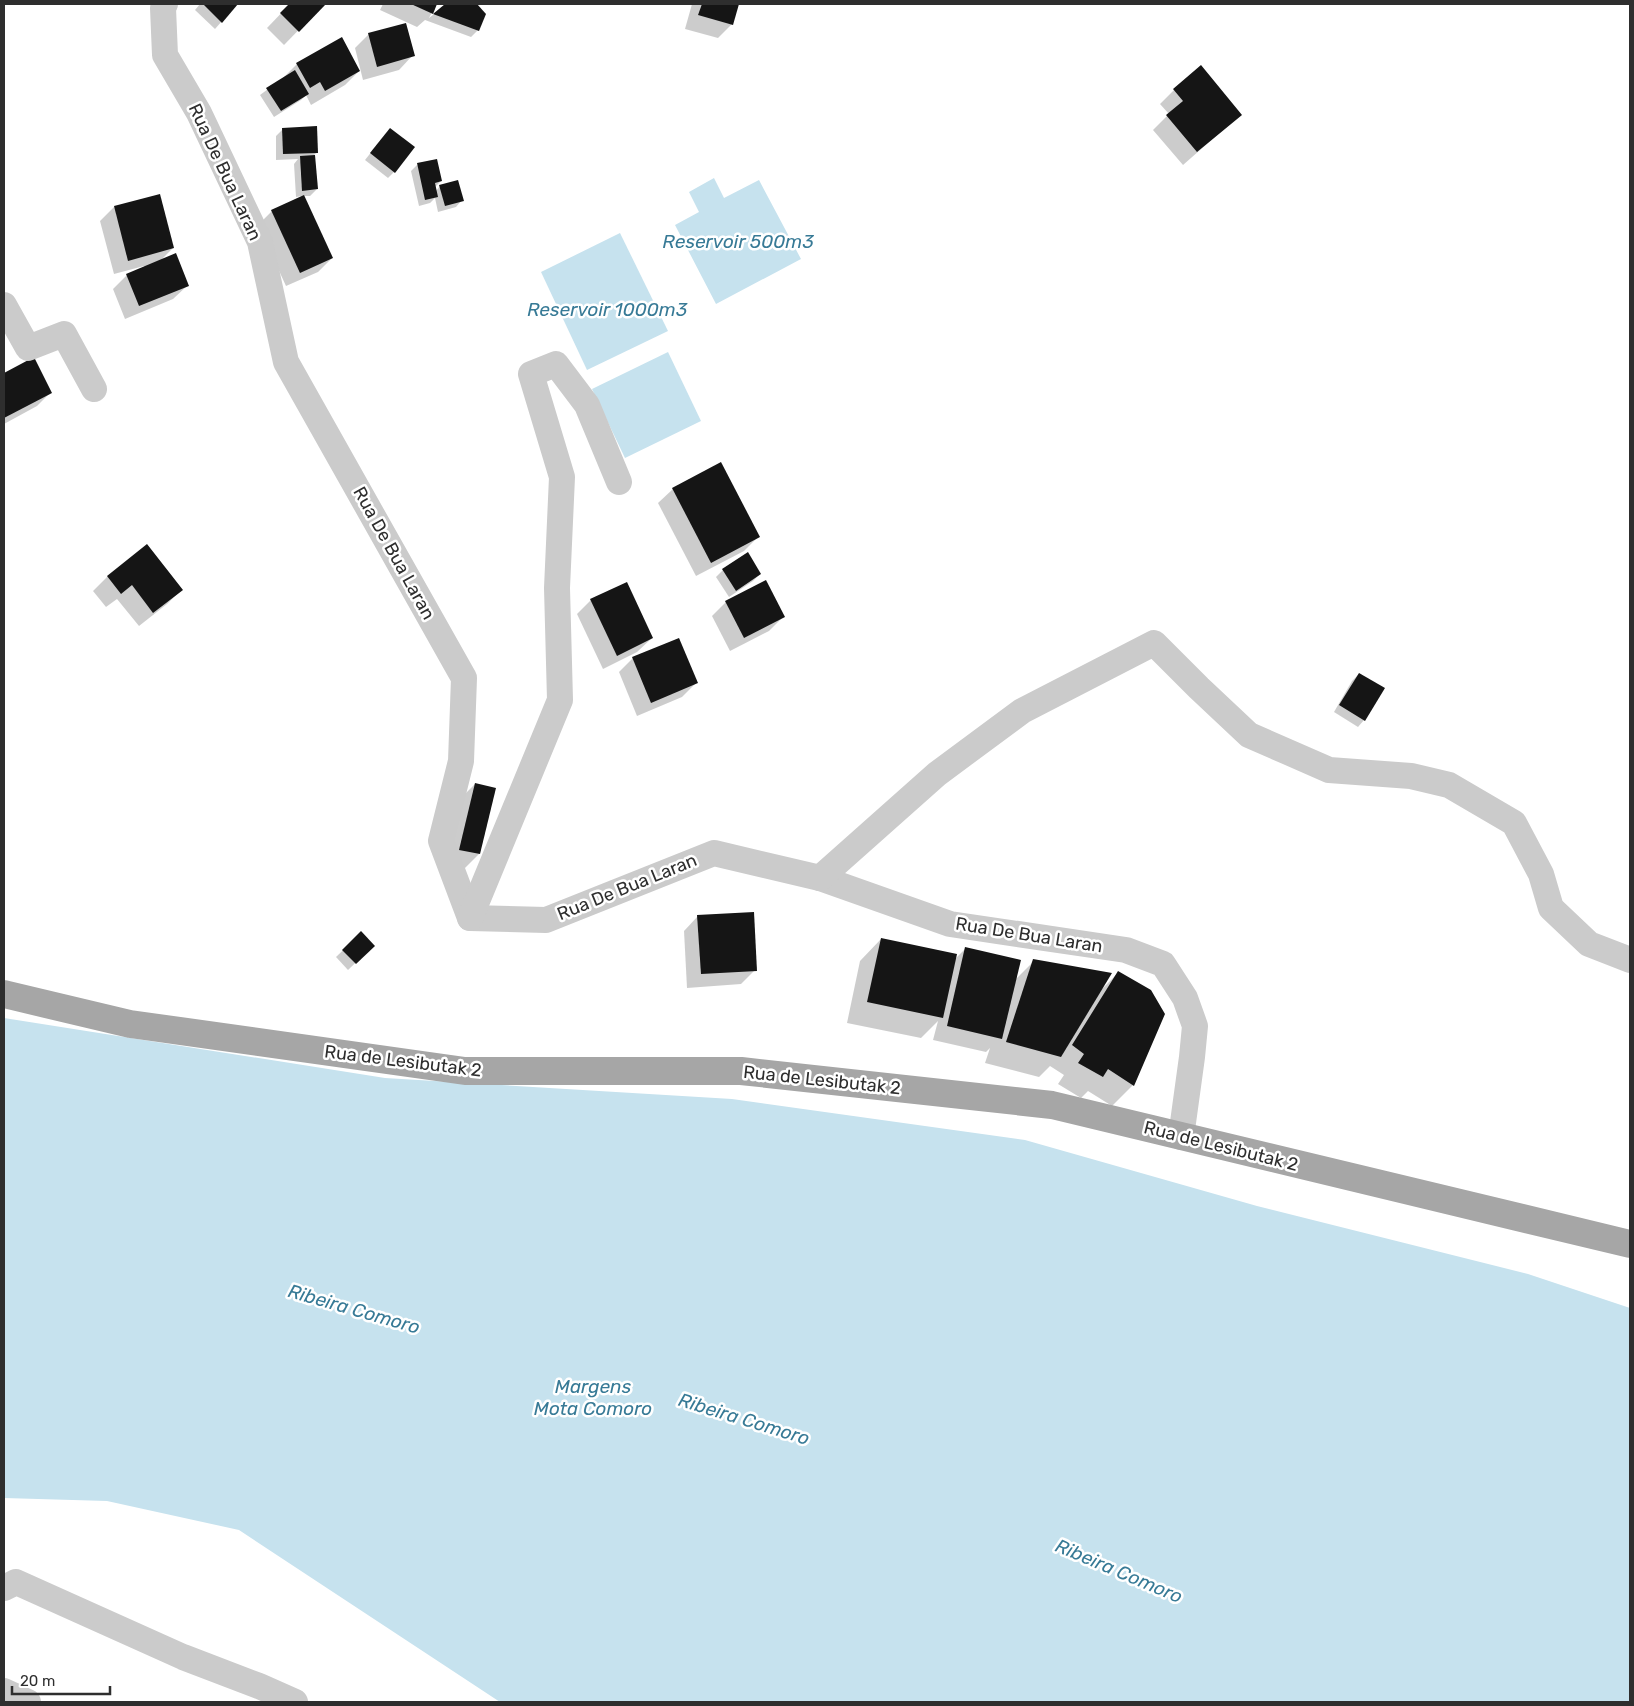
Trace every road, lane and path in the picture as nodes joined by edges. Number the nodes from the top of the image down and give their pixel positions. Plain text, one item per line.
1 (165, 4) edge
2 (4, 305) edge
3 (94, 389) dead end
4 (619, 482) dead end
5 (820, 878) junction
6 (470, 918) junction
7 (1630, 960) edge
8 (4, 994) edge
9 (1181, 1137) junction
10 (1630, 1244) edge
11 (4, 1588) edge
12 (4, 1691) edge
13 (28, 1702) edge
14 (295, 1702) edge

1 - 6 street, Rua De Bua Laran
2 - 3 street
4 - 6 street
5 - 6 street, Rua De Bua Laran
5 - 7 street
5 - 9 street, Rua De Bua Laran
8 - 9 main road, Rua de Lesibutak 2
9 - 10 main road, Rua de Lesibutak 2
11 - 14 street
12 - 13 street

